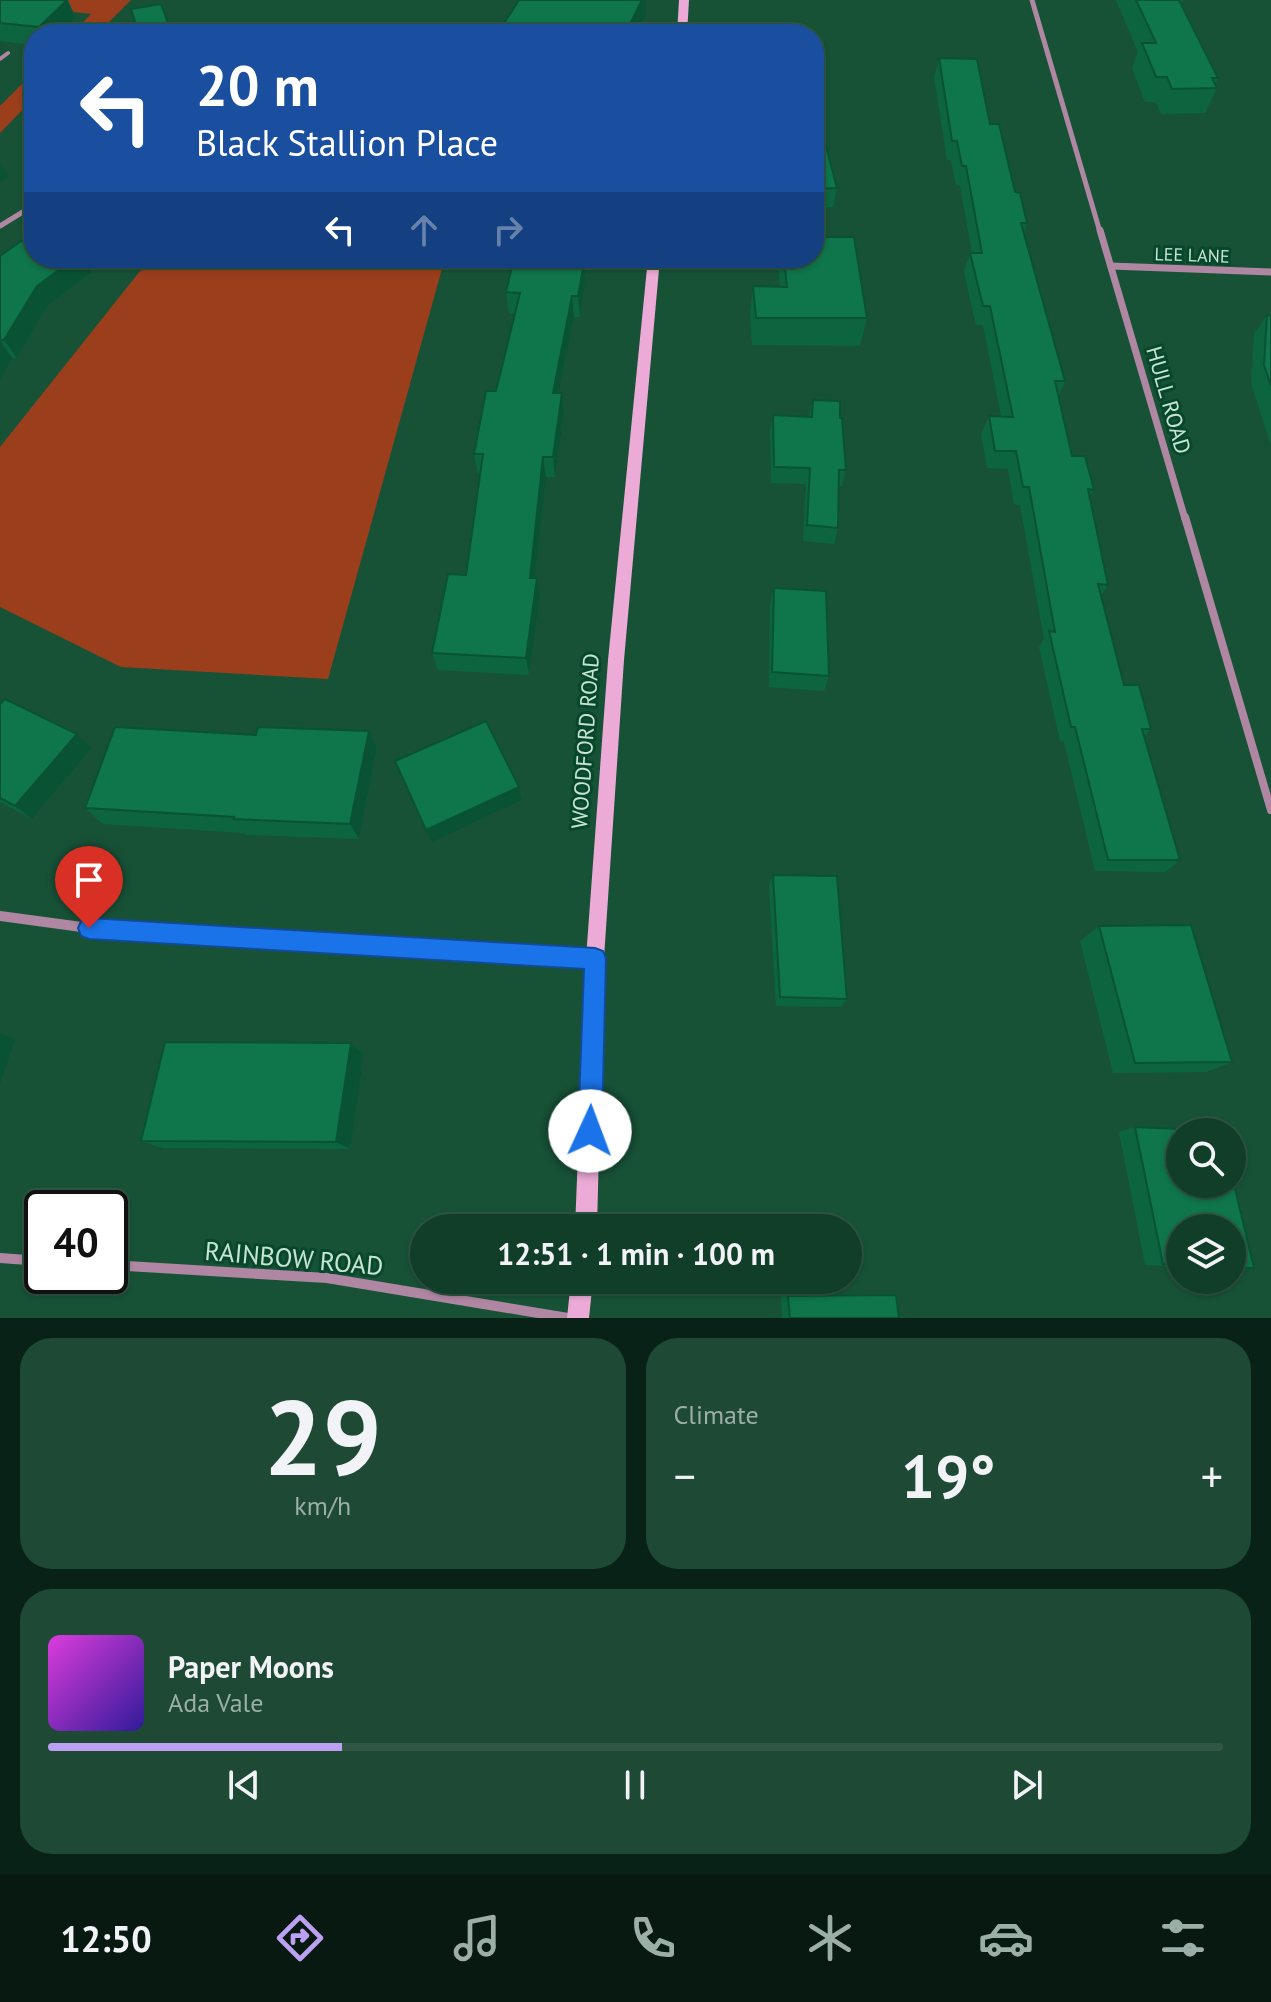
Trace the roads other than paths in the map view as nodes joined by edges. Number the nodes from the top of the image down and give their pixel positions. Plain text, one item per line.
1 (684, 0) edge
2 (1032, 0) edge
3 (683, 24) edge
4 (8, 53) dead end
5 (0, 59) edge
6 (24, 211) edge
7 (0, 226) edge
8 (1111, 266) junction
9 (653, 268) edge
10 (1271, 272) edge
11 (1271, 810) edge
12 (0, 916) edge
13 (595, 958) junction
14 (586, 1214) edge
15 (0, 1258) edge
16 (24, 1260) edge
17 (128, 1266) edge
18 (581, 1294) edge
19 (568, 1318) edge
20 (578, 1318) edge

1 - 3 street
2 - 8 street, HULL ROAD
4 - 5 lane
6 - 7 street
8 - 10 street, LEE LANE
8 - 11 street, HULL ROAD
9 - 13 street, WOODFORD ROAD
12 - 13 street
13 - 14 street, WOODFORD ROAD
15 - 16 street
17 - 19 street, RAINBOW ROAD
18 - 20 street

